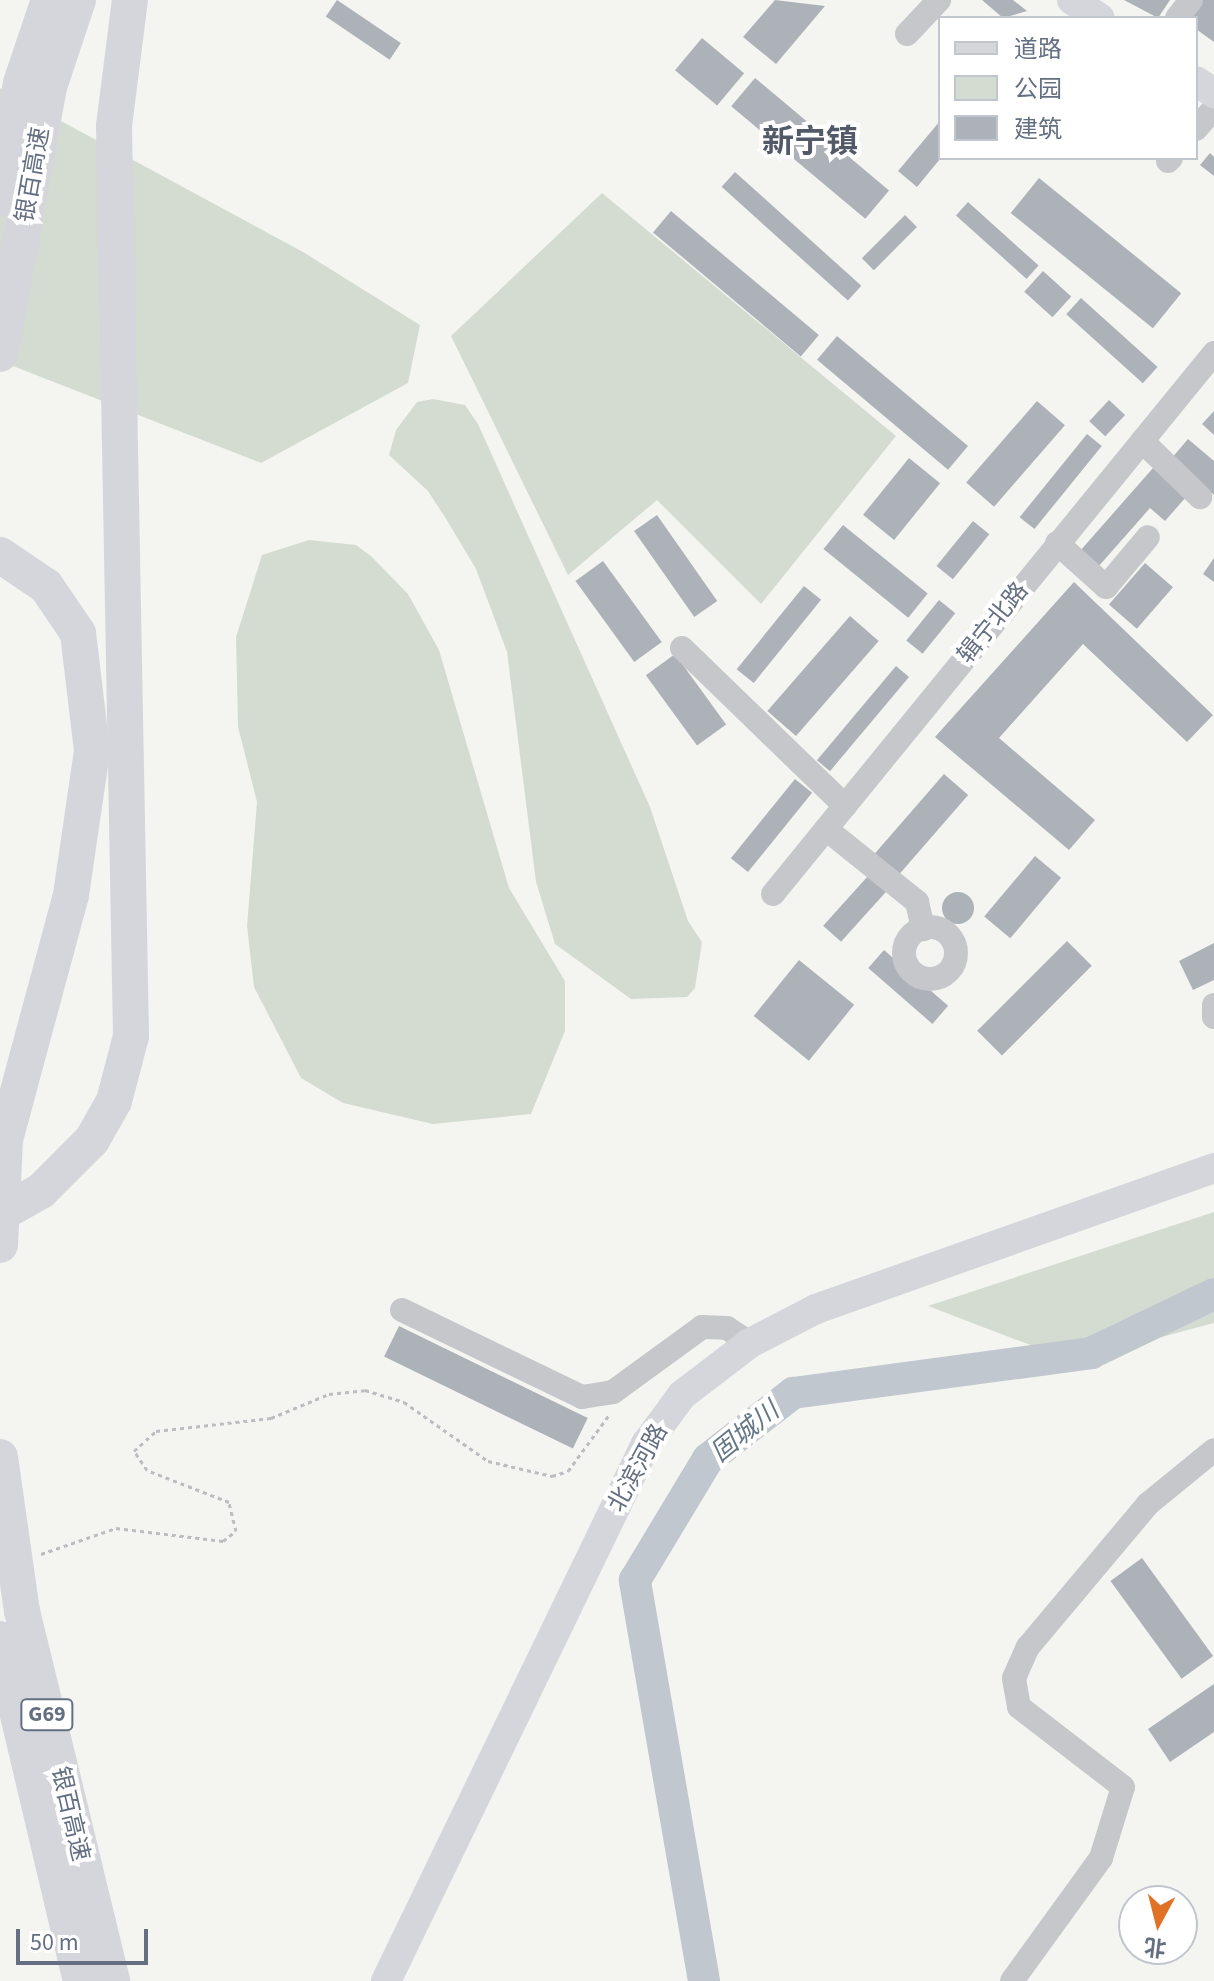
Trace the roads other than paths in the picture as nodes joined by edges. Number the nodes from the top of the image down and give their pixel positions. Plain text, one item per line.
1 (49, 0) edge
2 (78, 0) edge
3 (130, 0) edge
4 (939, 0) edge
5 (1072, 0) edge
6 (1191, 0) edge
7 (1097, 16) edge
8 (1179, 16) edge
9 (907, 34) dead end
10 (35, 85) junction
11 (1214, 108) edge
12 (1198, 127) edge
13 (0, 199) edge
14 (1214, 353) edge
15 (0, 354) edge
16 (1142, 441) junction
17 (1200, 497) dead end
18 (1148, 537) dead end
19 (1057, 543) junction
20 (0, 555) edge
21 (682, 648) dead end
22 (845, 806) junction
23 (826, 829) junction
24 (773, 894) dead end
25 (923, 929) dead end
26 (1214, 1005) edge
27 (1214, 1017) edge
28 (1214, 1168) edge
29 (0, 1214) edge
30 (0, 1245) edge
31 (402, 1310) dead end
32 (750, 1343) junction
33 (1214, 1450) edge
34 (0, 1457) edge
35 (0, 1639) edge
36 (1018, 1977) edge
37 (81, 1981) edge
38 (112, 1981) edge
39 (386, 1981) edge

1 - 10 highway, 银百高速
2 - 10 highway, 银百高速
3 - 29 highway
4 - 9 street
5 - 7 main road
6 - 8 street
10 - 13 highway, 银百高速
10 - 15 highway, 银百高速
11 - 12 street
14 - 16 street, 辑宁北路
16 - 17 street
16 - 19 street, 辑宁北路
18 - 19 street
19 - 22 street, 辑宁北路
20 - 30 highway
21 - 22 street
22 - 23 street, 辑宁北路
23 - 24 street, 辑宁北路
23 - 25 street
26 - 27 street
28 - 32 main road, 北滨河路
31 - 32 street
32 - 39 main road, 北滨河路
33 - 36 street
34 - 38 highway, 银百高速 / G69
35 - 37 highway, 银百高速 / G69

